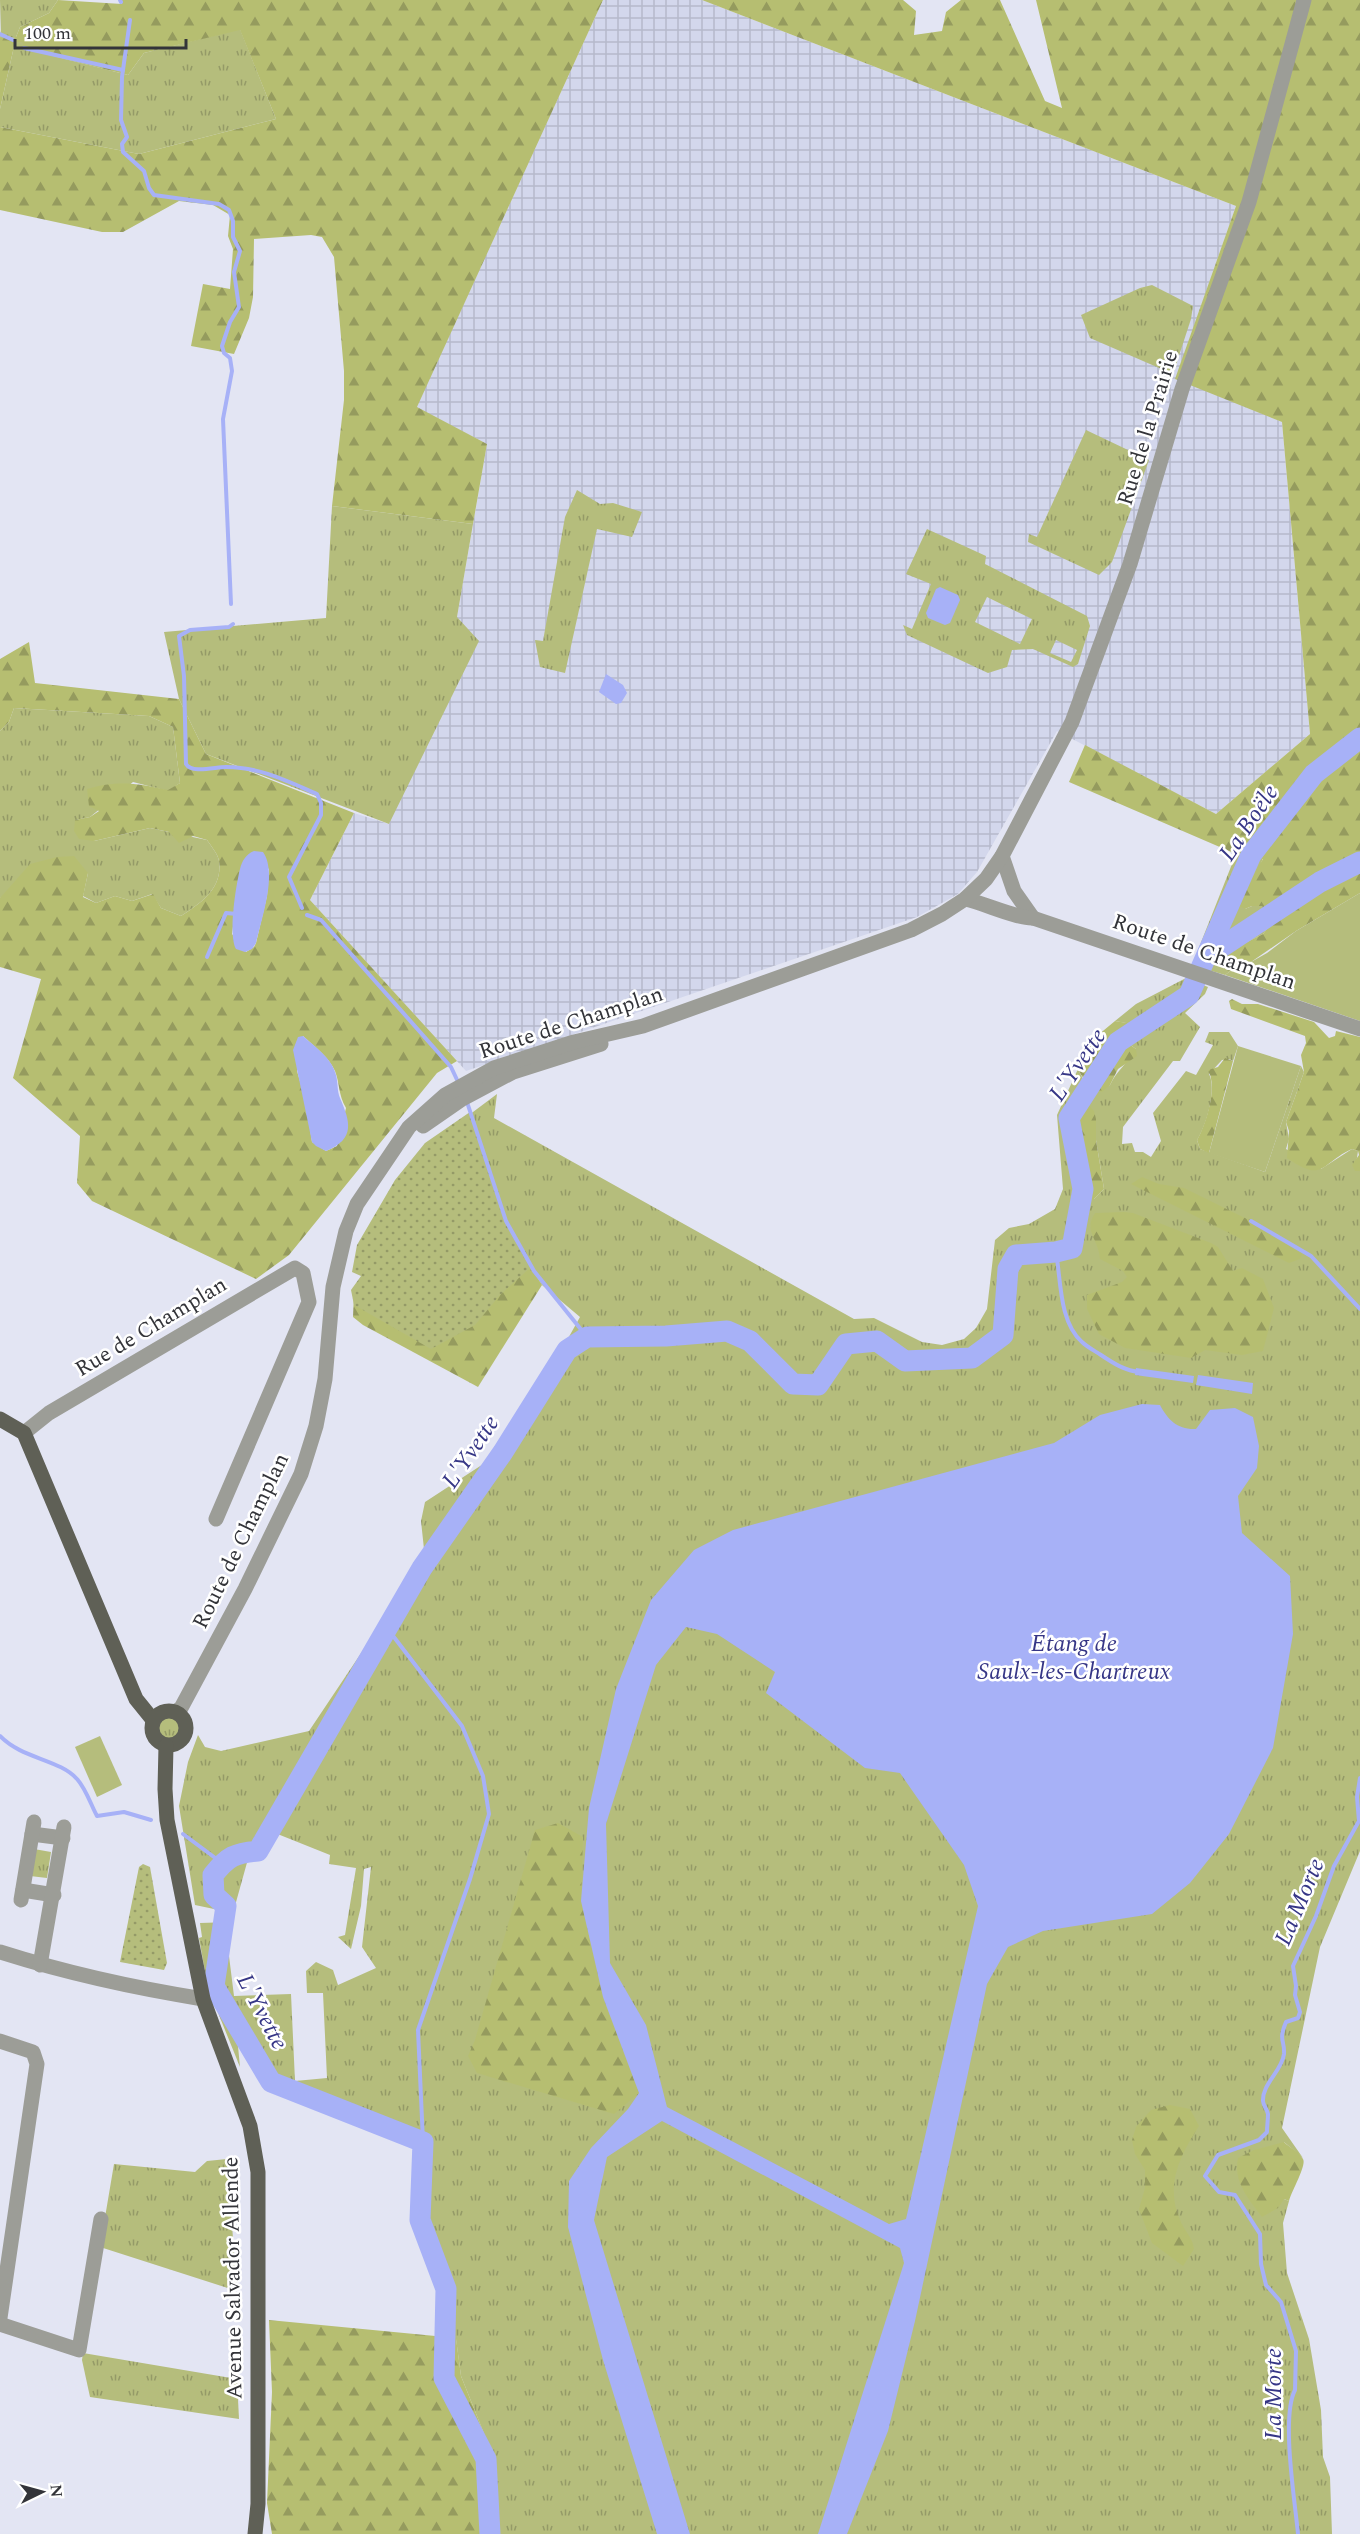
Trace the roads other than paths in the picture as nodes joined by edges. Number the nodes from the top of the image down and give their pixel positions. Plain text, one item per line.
1 (1304, 0) edge
2 (1002, 856) junction
3 (965, 899) junction
4 (1033, 918) junction
5 (1360, 1029) edge
6 (0, 1419) edge
7 (24, 1433) junction
8 (216, 1520) dead end
9 (175, 1712) junction
10 (153, 1720) junction
11 (166, 1746) junction
12 (54, 1894) junction
13 (0, 1952) edge
14 (40, 1965) junction
15 (203, 1999) junction
16 (0, 2041) edge
17 (101, 2219) dead end
18 (0, 2318) edge
19 (0, 2324) edge
20 (258, 2504) junction
21 (255, 2534) edge
22 (263, 2534) edge

1 - 2 street, Rue de la Prairie
2 - 3 street, Route de Champlan
2 - 4 street
3 - 4 street, Route de Champlan
3 - 9 street, Route de Champlan
4 - 5 street, Route de Champlan
6 - 7 main road
7 - 8 street, Rue de Champlan
7 - 10 main road
9 - 10 main road
9 - 11 main road
10 - 11 main road
11 - 15 main road, Avenue Salvador Allende
12 - 12 street
12 - 14 street
13 - 14 street
14 - 15 street
15 - 20 main road, Avenue Salvador Allende
16 - 18 street
17 - 19 street
20 - 21 main road, Avenue Salvador Allende
20 - 22 main road

